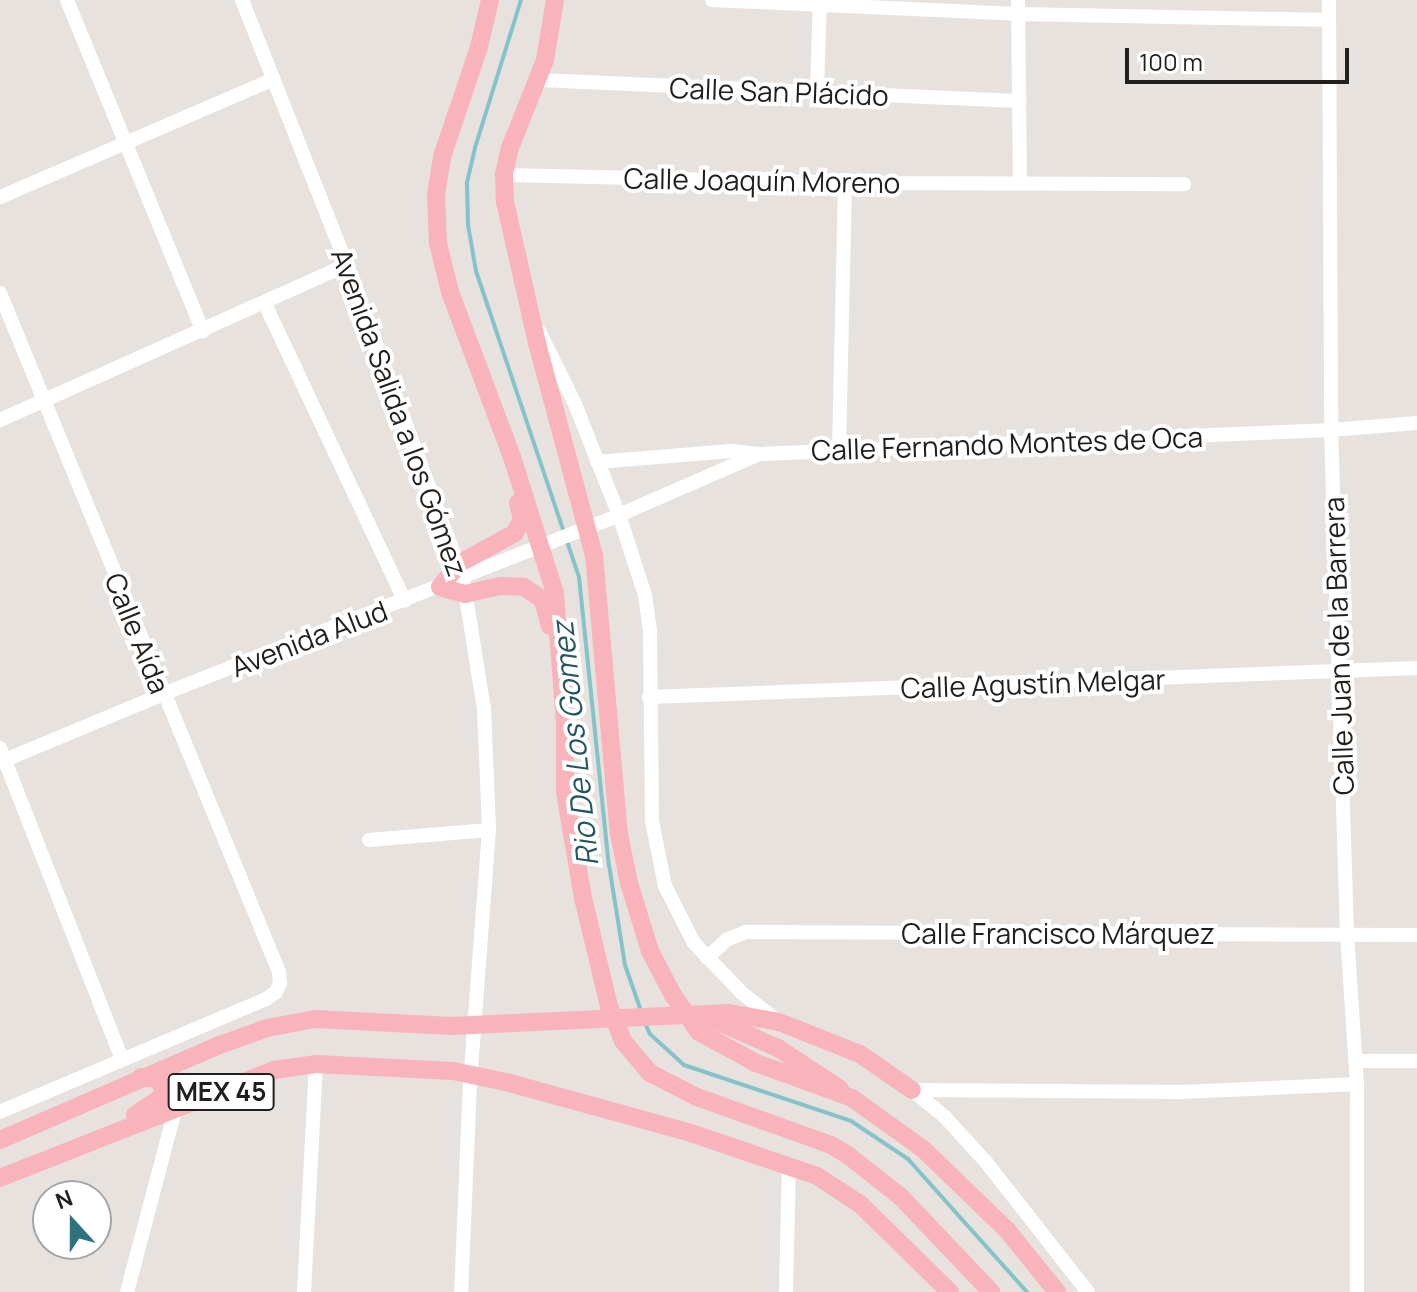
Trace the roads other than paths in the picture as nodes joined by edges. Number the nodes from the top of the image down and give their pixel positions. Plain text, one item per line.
1 (67, 0) edge
2 (242, 0) edge
3 (490, 0) edge
4 (555, 0) edge
5 (712, 0) edge
6 (1210, 0) edge
7 (1329, 0) edge
8 (820, 2) edge
9 (1018, 7) edge
10 (1114, 7) edge
11 (1211, 18) junction
12 (1329, 20) junction
13 (274, 79) junction
14 (538, 80) junction
15 (817, 93) junction
16 (1020, 101) junction
17 (126, 143) junction
18 (504, 175) junction
19 (1020, 182) junction
20 (845, 183) junction
21 (1184, 184) dead end
22 (0, 197) edge
23 (347, 265) junction
24 (0, 293) edge
25 (265, 304) junction
26 (530, 312) junction
27 (203, 331) junction
28 (468, 341) junction
29 (45, 401) junction
30 (0, 420) edge
31 (1417, 423) edge
32 (1331, 430) junction
33 (839, 449) junction
34 (759, 454) junction
35 (597, 462) junction
36 (615, 516) junction
37 (463, 578) junction
38 (440, 587) junction
39 (405, 601) junction
40 (1417, 668) edge
41 (1340, 672) junction
42 (163, 694) junction
43 (649, 697) junction
44 (2, 757) edge
45 (565, 792) junction
46 (489, 830) junction
47 (369, 840) dead end
48 (1347, 934) junction
49 (1417, 935) edge
50 (707, 958) junction
51 (697, 1012) junction
52 (779, 1022) junction
53 (122, 1059) junction
54 (1356, 1061) junction
55 (1417, 1061) edge
56 (316, 1064) junction
57 (141, 1077) junction
58 (1357, 1084) junction
59 (912, 1090) junction
60 (852, 1098) junction
61 (175, 1110) junction
62 (0, 1112) edge
63 (0, 1140) edge
64 (789, 1164) junction
65 (21, 1170) junction
66 (0, 1178) edge
67 (891, 1237) junction
68 (127, 1292) edge
69 (304, 1292) edge
70 (461, 1292) edge
71 (786, 1292) edge
72 (938, 1292) edge
73 (950, 1292) edge
74 (991, 1292) edge
75 (1057, 1292) edge
76 (1088, 1292) edge
77 (1357, 1292) edge

1 - 17 street
2 - 13 street, Avenida Salida a los Gómez
3 - 28 main road
4 - 14 main road
5 - 8 street
6 - 11 street
7 - 12 street, Calle Juan de la Barrera
8 - 9 street
8 - 15 street
9 - 10 street
9 - 16 street
10 - 11 street
11 - 12 street
12 - 32 street, Calle Juan de la Barrera
13 - 17 street
13 - 23 street, Avenida Salida a los Gómez
14 - 15 street, Calle San Plácido
14 - 18 main road
15 - 16 street, Calle San Plácido
16 - 19 street
17 - 22 street
17 - 27 street
18 - 20 street, Calle Joaquín Moreno
18 - 26 main road
19 - 20 street, Calle Joaquín Moreno
19 - 21 street, Calle Joaquín Moreno
20 - 33 street
23 - 25 street
23 - 37 street, Avenida Salida a los Gómez
24 - 29 street, Calle Aída
25 - 27 street
25 - 39 street
26 - 35 street
26 - 60 main road
27 - 29 street
28 - 37 main road
28 - 45 main road
29 - 30 street
29 - 42 street, Calle Aída
31 - 32 street, Calle Fernando Montes de Oca
32 - 33 street, Calle Fernando Montes de Oca
32 - 41 street, Calle Juan de la Barrera
33 - 34 street, Calle Fernando Montes de Oca
34 - 35 street, Calle Fernando Montes de Oca
34 - 36 street
35 - 36 street
36 - 37 street
36 - 43 street
37 - 38 main road
37 - 38 main road
37 - 45 main road
37 - 46 street, Avenida Salida a los Gómez
38 - 39 street, Avenida Alud
39 - 42 street, Avenida Alud
40 - 41 street, Calle Agustín Melgar
41 - 43 street, Calle Agustín Melgar
41 - 48 street, Calle Juan de la Barrera
42 - 44 street, Avenida Alud
42 - 53 street, Calle Aída
43 - 50 street
44 - 53 street
45 - 74 main road
46 - 47 street
46 - 70 street, Avenida Salida a los Gómez
48 - 49 street, Calle Francisco Márquez
48 - 50 street, Calle Francisco Márquez
48 - 54 street, Calle Juan de la Barrera
50 - 52 street
51 - 52 main road, MEX 45
51 - 57 main road, MEX 45
51 - 60 main road
52 - 59 main road, MEX 45
53 - 62 street
54 - 55 street
54 - 58 street, Calle Juan de la Barrera
56 - 61 main road, MEX 45
56 - 64 main road, MEX 45
56 - 69 street
57 - 63 main road, MEX 45
57 - 65 main road
58 - 59 street
58 - 77 street, Calle Juan de la Barrera
59 - 76 street, MEX 45
60 - 75 main road
61 - 65 main road, MEX 45
61 - 68 street
64 - 67 main road, MEX 45
64 - 71 street
65 - 66 main road, MEX 45
67 - 72 street, MEX 45
67 - 73 main road

